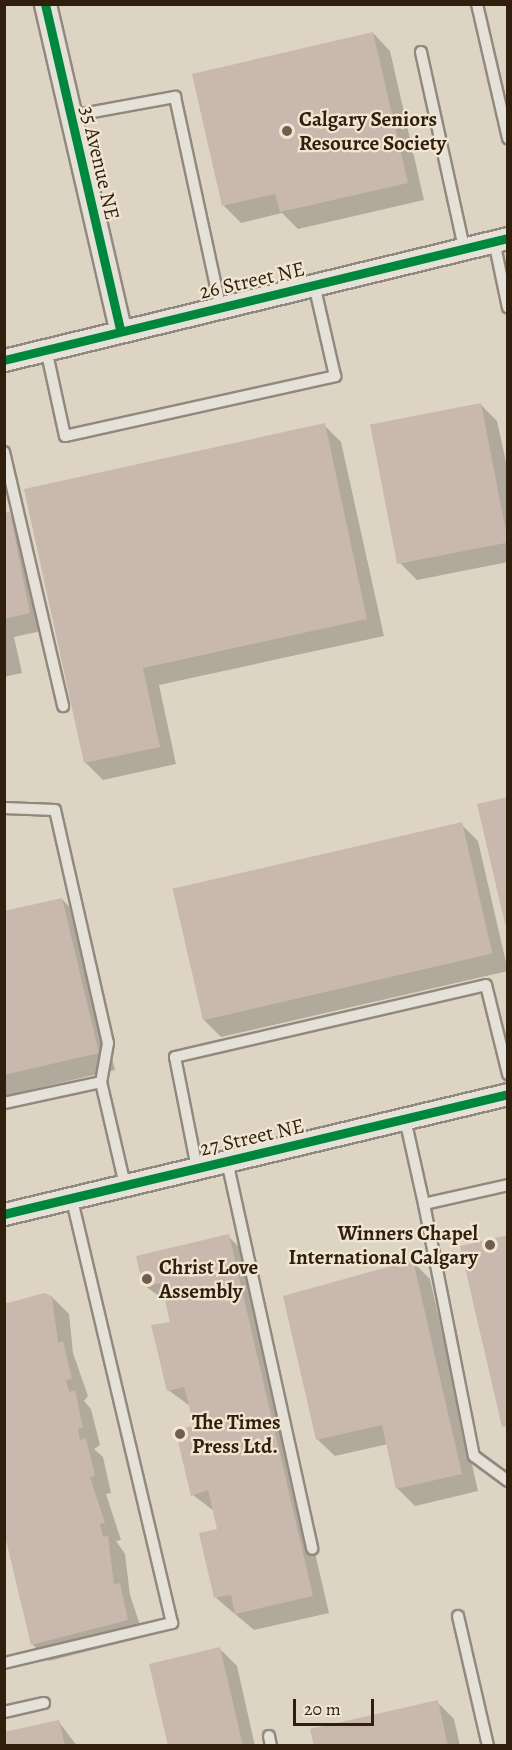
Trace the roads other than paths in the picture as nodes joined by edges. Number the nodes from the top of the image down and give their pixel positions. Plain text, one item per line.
1 (45, 4) edge
2 (477, 4) edge
3 (422, 52) dead end
4 (70, 116) junction
5 (507, 138) edge
6 (501, 240) edge
7 (465, 248) junction
8 (314, 284) junction
9 (220, 306) junction
10 (507, 308) edge
11 (120, 329) junction
12 (46, 349) junction
13 (4, 360) edge
14 (4, 452) edge
15 (63, 706) dead end
16 (4, 808) edge
17 (507, 1074) edge
18 (101, 1082) junction
19 (507, 1094) edge
20 (4, 1103) edge
21 (405, 1119) junction
22 (227, 1161) junction
23 (197, 1168) junction
24 (125, 1185) junction
25 (507, 1185) edge
26 (72, 1199) junction
27 (424, 1204) junction
28 (4, 1214) edge
29 (507, 1481) edge
30 (312, 1549) dead end
31 (458, 1616) dead end
32 (4, 1663) edge
33 (44, 1703) dead end
34 (4, 1712) edge
35 (488, 1746) edge

1 - 4 street, 35 Avenue NE
2 - 5 lane
3 - 7 lane
4 - 9 lane
4 - 11 street, 35 Avenue NE
6 - 7 street, 26 Street NE
6 - 10 lane
7 - 8 street, 26 Street NE
8 - 9 street, 26 Street NE
8 - 12 lane
9 - 11 street, 26 Street NE
11 - 12 street, 26 Street NE
12 - 13 street, 26 Street NE
14 - 15 lane
16 - 18 lane
17 - 23 lane
18 - 20 lane
18 - 24 lane
19 - 21 street, 27 Street NE
21 - 22 street, 27 Street NE
21 - 27 lane
22 - 23 street, 27 Street NE
22 - 30 lane
23 - 24 street, 27 Street NE
24 - 26 street, 27 Street NE
25 - 27 lane
26 - 28 street, 27 Street NE
26 - 32 lane
27 - 29 lane
31 - 35 lane
33 - 34 lane

